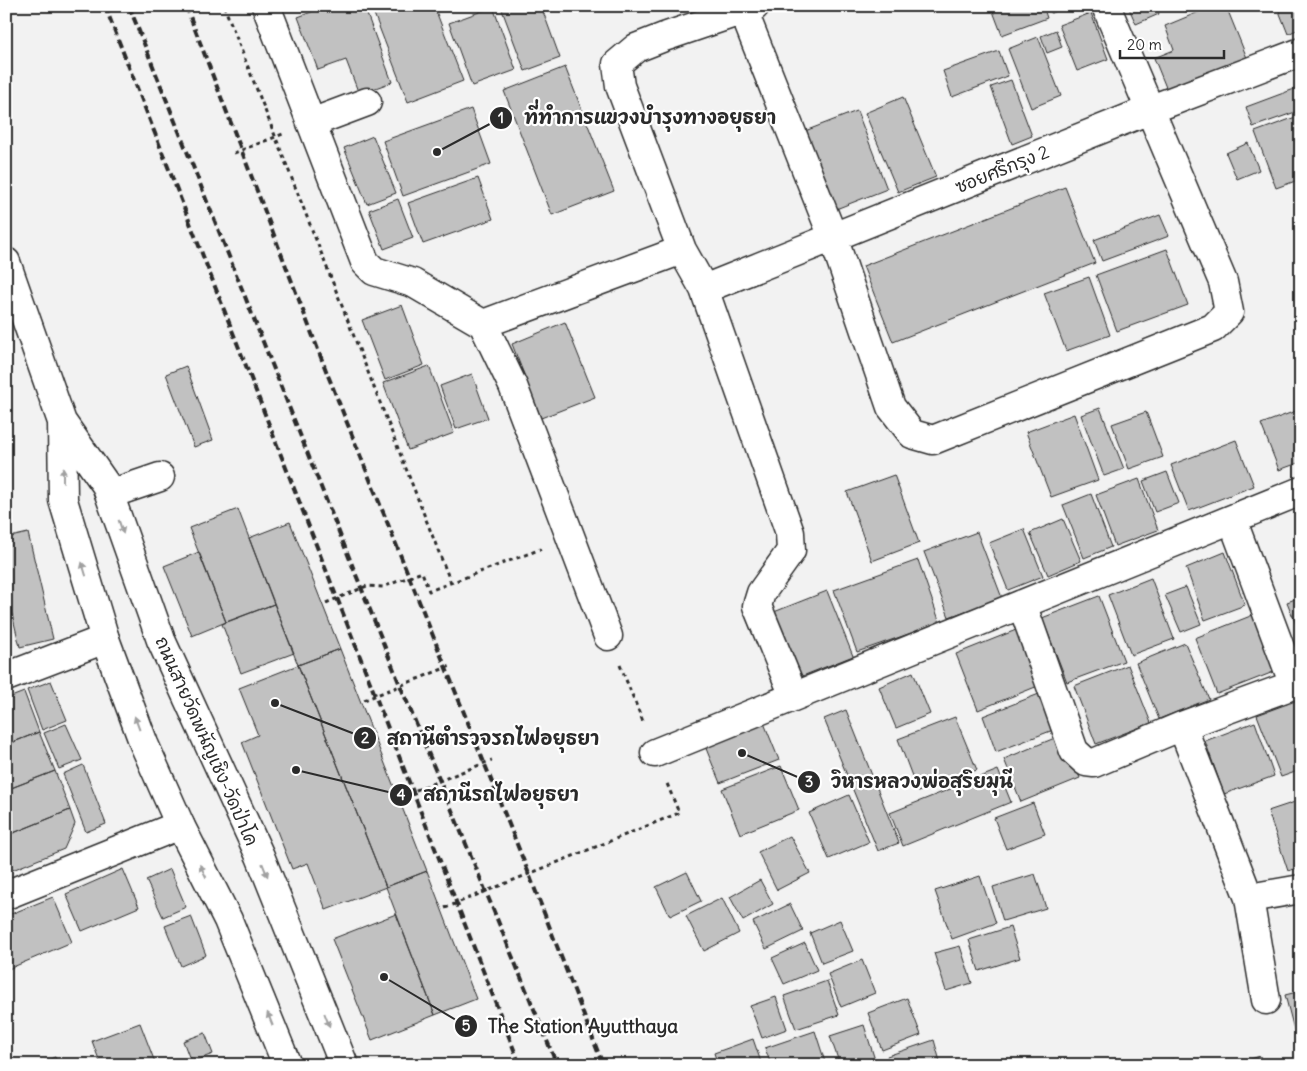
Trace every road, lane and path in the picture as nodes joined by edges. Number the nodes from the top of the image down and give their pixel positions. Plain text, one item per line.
1 (224, 6) edge
2 (266, 6) edge
3 (1106, 6) edge
4 (749, 8) edge
5 (1301, 52) edge
6 (367, 102) dead end
7 (1149, 110) junction
8 (311, 123) junction
9 (275, 138) junction
10 (234, 153) dead end
11 (833, 237) junction
12 (682, 250) junction
13 (6, 262) edge
14 (704, 289) junction
15 (483, 324) junction
16 (62, 422) junction
17 (160, 477) dead end
18 (1301, 491) edge
19 (110, 494) junction
20 (1232, 519) junction
21 (570, 537) junction
22 (451, 583) junction
23 (326, 603) dead end
24 (1022, 604) junction
25 (608, 636) dead end
26 (105, 639) junction
27 (453, 665) dead end
28 (6, 677) edge
29 (627, 684) dead end
30 (1298, 684) edge
31 (794, 696) junction
32 (364, 700) dead end
33 (1182, 726) junction
34 (655, 753) junction
35 (492, 760) dead end
36 (401, 796) dead end
37 (180, 825) junction
38 (1301, 889) edge
39 (6, 895) edge
40 (1249, 898) junction
41 (445, 908) dead end
42 (1266, 1000) dead end
43 (287, 1065) edge
44 (344, 1065) edge

1 - 9 path
2 - 8 street
3 - 7 street
4 - 11 street
4 - 12 street
5 - 7 street, ซอยศรีกรุง 2
6 - 8 street
7 - 11 street, ซอยศรีกรุง 2
7 - 11 street
8 - 9 path
8 - 15 street
9 - 10 path
9 - 22 path
11 - 14 street, ซอยศรีกรุง 2
12 - 14 street
12 - 15 street
13 - 16 street, ถนนสายวัดพนัญเชิง-วัดป่าโค
14 - 31 street
15 - 21 street
16 - 19 street, ถนนสายวัดพนัญเชิง-วัดป่าโค
26 -> 16 street, ถนนสายวัดพนัญเชิง-วัดป่าโค
17 - 19 street
18 - 20 street
19 -> 44 street, ถนนสายวัดพนัญเชิง-วัดป่าโค
20 - 24 street
20 - 30 street
21 - 22 path
21 - 25 street
22 - 23 path
24 - 31 street
24 - 33 street
26 - 28 street
37 -> 26 street, ถนนสายวัดพนัญเชิง-วัดป่าโค
27 - 32 path
29 - 34 path
30 - 33 street
31 - 34 street
33 - 40 street
34 - 41 path
35 - 36 path
37 - 39 street
43 -> 37 street, ถนนสายวัดพนัญเชิง-วัดป่าโค
38 - 40 street
40 - 42 street

